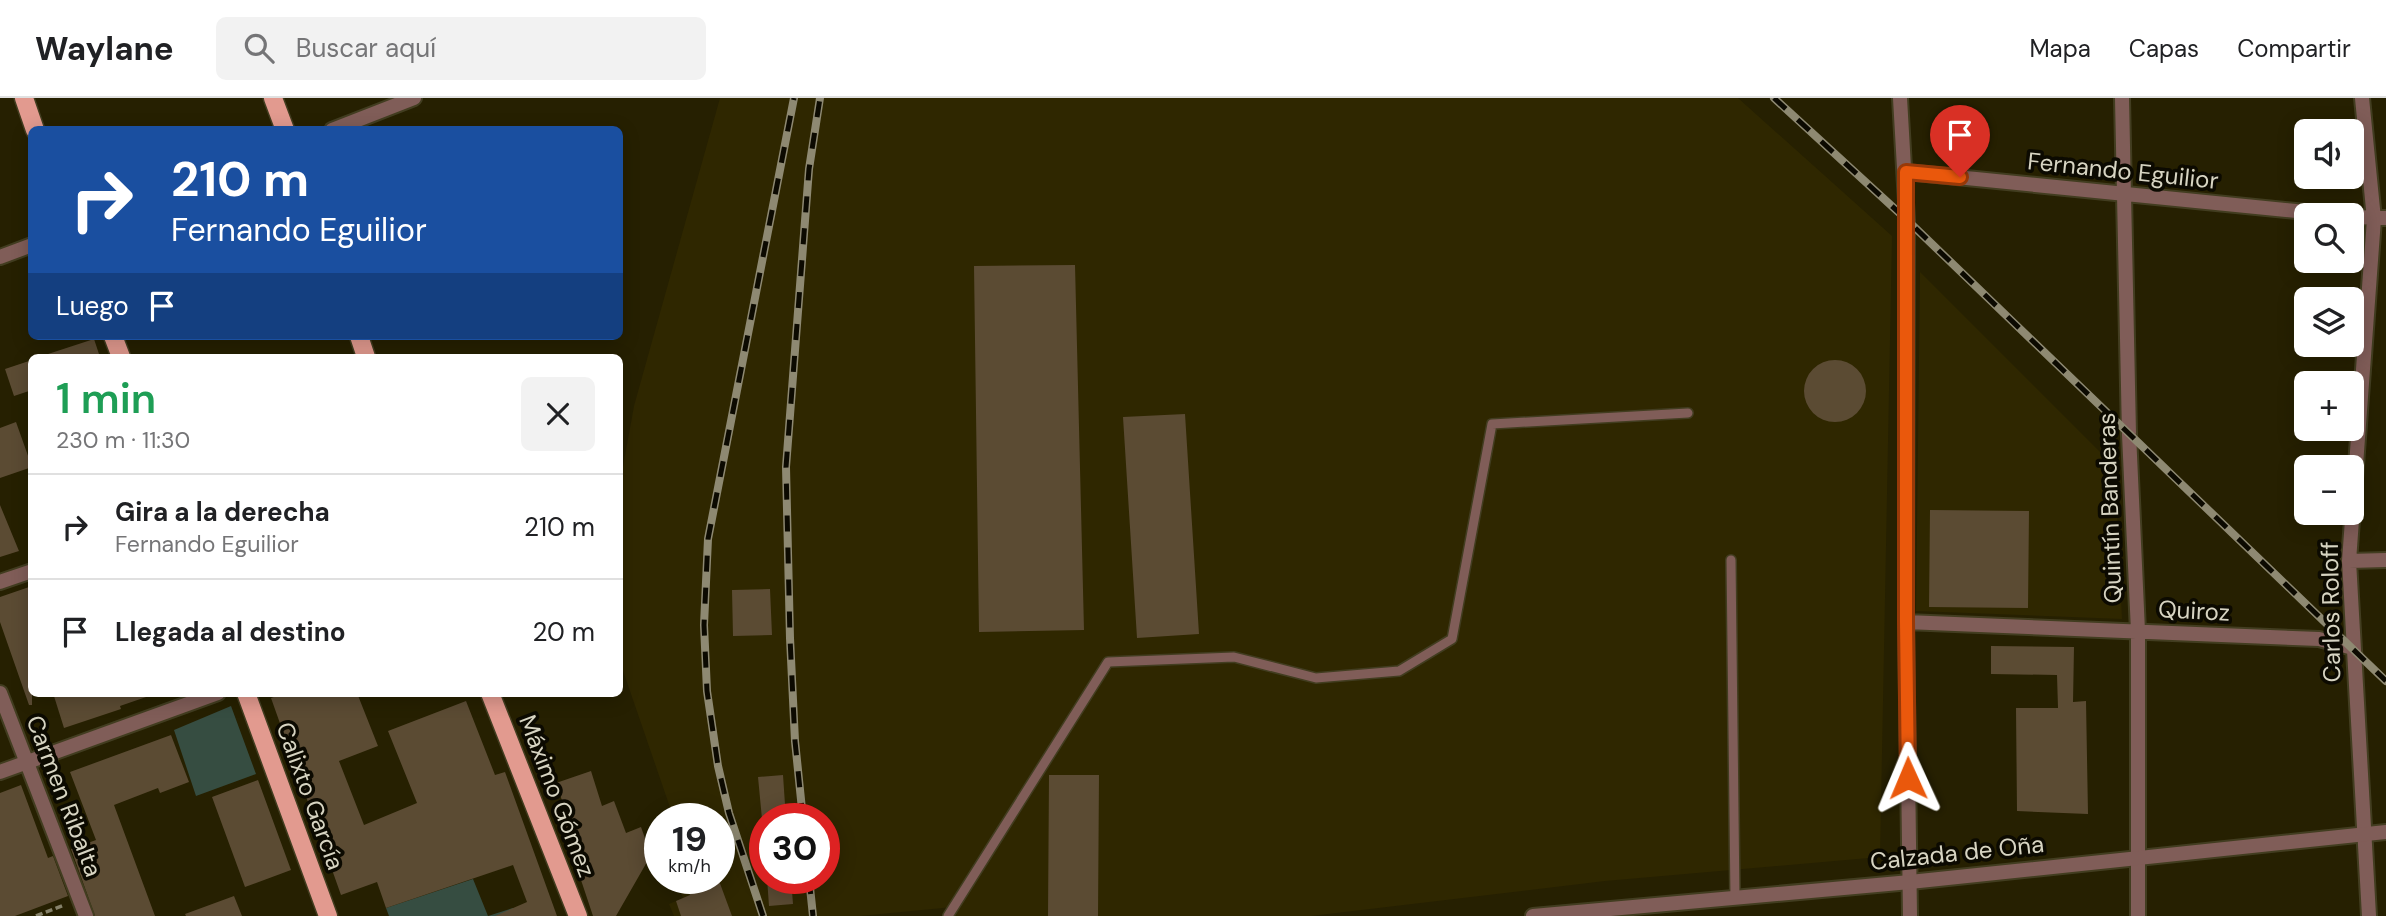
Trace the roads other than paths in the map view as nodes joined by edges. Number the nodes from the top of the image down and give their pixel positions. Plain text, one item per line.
1 (23, 98) edge
2 (273, 98) edge
3 (414, 98) edge
4 (1900, 98) edge
5 (2122, 98) edge
6 (2362, 98) edge
7 (34, 126) edge
8 (284, 126) edge
9 (342, 126) edge
10 (1906, 172) junction
11 (2124, 193) junction
12 (2294, 211) edge
13 (2380, 219) edge
14 (28, 246) edge
15 (0, 257) edge
16 (1688, 413) dead end
17 (1731, 560) dead end
18 (2386, 560) edge
19 (2349, 561) junction
20 (28, 572) edge
21 (0, 582) edge
22 (1906, 622) junction
23 (2138, 631) junction
24 (2353, 648) junction
25 (0, 693) edge
26 (207, 697) edge
27 (247, 697) edge
28 (492, 697) edge
29 (27, 761) junction
30 (0, 772) edge
31 (2386, 832) edge
32 (2364, 834) junction
33 (2137, 857) junction
34 (1910, 882) junction
35 (1735, 898) junction
36 (86, 916) edge
37 (328, 916) edge
38 (578, 916) edge
39 (948, 916) edge
40 (1533, 916) edge
41 (1910, 916) edge
42 (2138, 916) edge
43 (2369, 916) edge

1 - 7 main road
2 - 8 main road
3 - 9 street
4 - 10 street
5 - 11 street, Quintín Banderas
6 - 13 street, Carlos Roloff
10 - 11 street, Fernando Eguilior
10 - 22 street
11 - 12 street, Fernando Eguilior
11 - 23 street, Quintín Banderas
13 - 19 street, Carlos Roloff
14 - 15 street
16 - 39 lane
17 - 35 lane
18 - 19 street
19 - 24 street, Carlos Roloff
20 - 21 street
22 - 23 street, Quiroz
22 - 34 street
23 - 24 street, Quiroz
23 - 33 street, Quintín Banderas
24 - 32 street, Carlos Roloff
25 - 29 street, Carmen Ribalta
26 - 29 street
27 - 37 main road, Calixto García
28 - 38 main road, Máximo Gómez
29 - 30 street
29 - 36 street, Carmen Ribalta
31 - 32 street, Calzada de Oña
32 - 33 street, Calzada de Oña
32 - 43 street, Carlos Roloff
33 - 34 street, Calzada de Oña
33 - 42 street, Quintín Banderas
34 - 35 street, Calzada de Oña
34 - 41 street
35 - 40 street, Calzada de Oña

